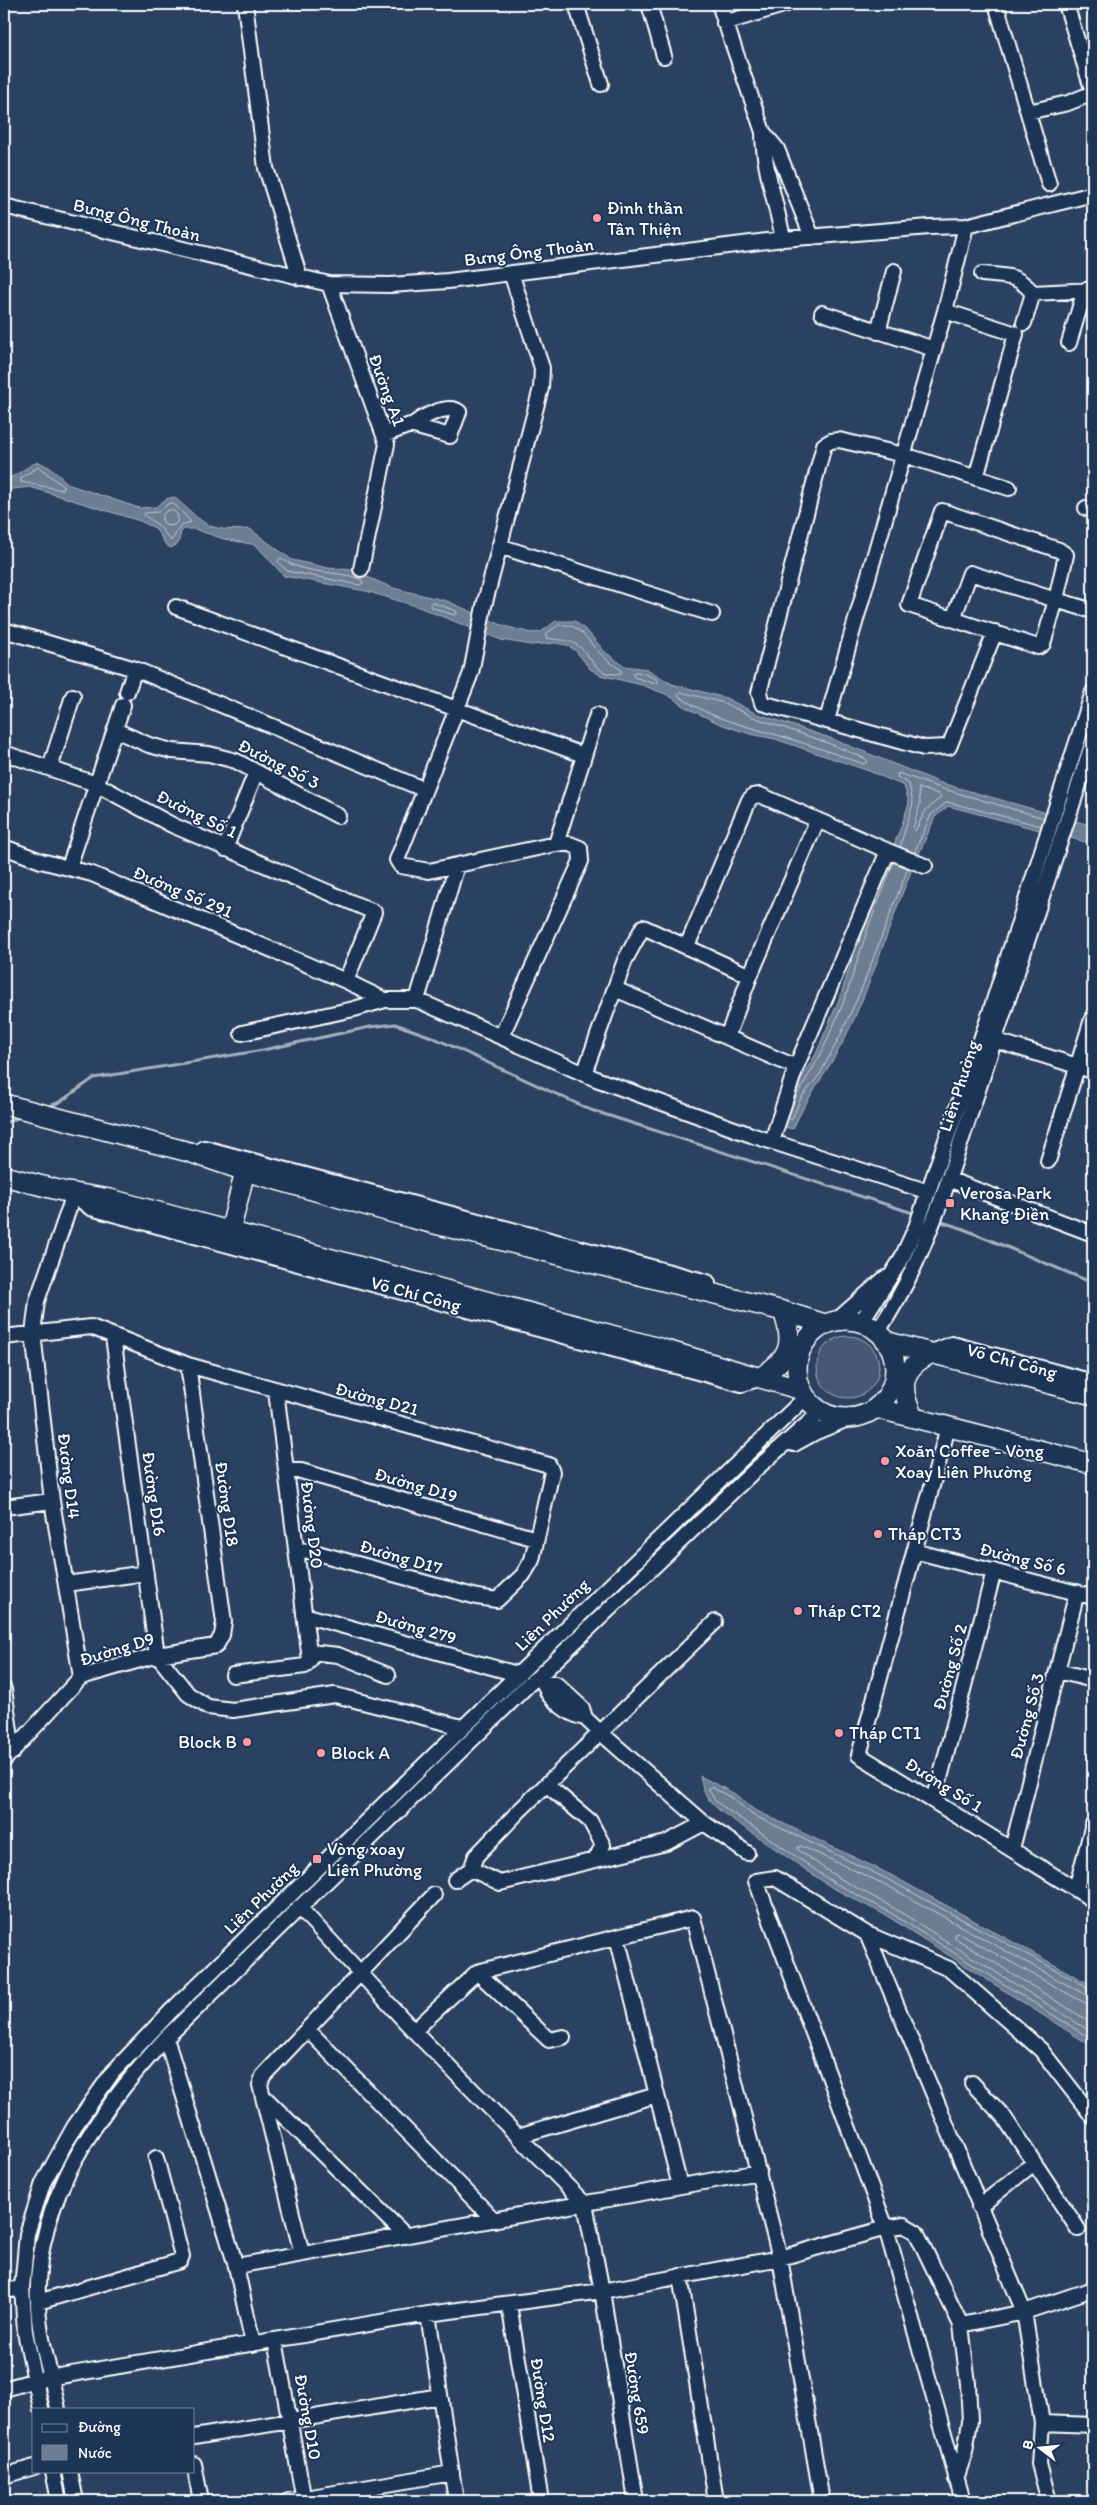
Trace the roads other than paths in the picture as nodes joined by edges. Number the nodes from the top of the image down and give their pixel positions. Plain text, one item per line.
1 (245, 4) edge
2 (576, 4) edge
3 (649, 4) edge
4 (719, 4) edge
5 (787, 4) edge
6 (996, 4) edge
7 (1066, 4) edge
8 (724, 23) junction
9 (664, 56) dead end
10 (601, 84) dead end
11 (1093, 92) edge
12 (1028, 112) junction
13 (763, 132) junction
14 (1049, 184) dead end
15 (1093, 194) edge
16 (4, 206) edge
17 (966, 226) junction
18 (812, 237) junction
19 (784, 239) junction
20 (894, 271) dead end
21 (511, 273) junction
22 (982, 274) dead end
23 (300, 278) junction
24 (329, 284) junction
25 (1089, 290) edge
26 (1033, 294) junction
27 (946, 312) junction
28 (822, 313) dead end
29 (1024, 323) dead end
30 (878, 332) junction
31 (1069, 343) dead end
32 (934, 349) junction
33 (412, 426) dead end
34 (384, 435) junction
35 (904, 455) junction
36 (976, 478) junction
37 (1009, 488) dead end
38 (499, 546) junction
39 (361, 569) dead end
40 (1056, 600) junction
41 (176, 607) dead end
42 (1093, 611) edge
43 (712, 614) dead end
44 (953, 619) junction
45 (4, 630) edge
46 (995, 632) junction
47 (135, 669) junction
48 (1093, 692) edge
49 (73, 696) dead end
50 (457, 709) junction
51 (597, 715) dead end
52 (827, 720) junction
53 (115, 730) junction
54 (1093, 742) edge
55 (4, 753) edge
56 (583, 755) junction
57 (50, 768) junction
58 (256, 772) junction
59 (96, 784) junction
60 (423, 789) junction
61 (338, 816) dead end
62 (817, 821) junction
63 (556, 844) junction
64 (4, 847) edge
65 (225, 850) junction
66 (890, 852) junction
67 (920, 864) dead end
68 (457, 865) junction
69 (69, 867) junction
70 (687, 946) junction
71 (750, 976) junction
72 (346, 981) junction
73 (615, 989) junction
74 (384, 1000) junction
75 (417, 1000) junction
76 (1093, 1016) edge
77 (242, 1033) dead end
78 (501, 1037) junction
79 (727, 1038) junction
80 (994, 1040) junction
81 (1077, 1066) junction
82 (796, 1067) junction
83 (1093, 1071) edge
84 (584, 1074) junction
85 (4, 1104) edge
86 (772, 1141) junction
87 (189, 1152) junction
88 (1048, 1161) dead end
89 (245, 1171) junction
90 (4, 1176) edge
91 (948, 1179) junction
92 (929, 1192) junction
93 (74, 1194) junction
94 (230, 1232) junction
95 (1093, 1234) edge
96 (901, 1260) junction
97 (783, 1311) junction
98 (824, 1322) junction
99 (861, 1322) junction
100 (33, 1332) junction
101 (4, 1337) edge
102 (113, 1337) junction
103 (889, 1340) junction
104 (932, 1354) junction
105 (188, 1365) junction
106 (761, 1377) junction
107 (1093, 1383) edge
108 (276, 1391) junction
109 (799, 1391) junction
110 (1093, 1395) edge
111 (881, 1410) junction
112 (821, 1412) junction
113 (913, 1417) junction
114 (850, 1418) junction
115 (948, 1426) junction
116 (1093, 1464) edge
117 (756, 1468) junction
118 (286, 1470) junction
119 (1093, 1472) edge
120 (52, 1501) junction
121 (4, 1507) edge
122 (536, 1539) junction
123 (296, 1550) junction
124 (914, 1551) junction
125 (994, 1571) junction
126 (146, 1573) junction
127 (66, 1584) junction
128 (1077, 1592) junction
129 (1093, 1597) edge
130 (304, 1615) junction
131 (715, 1622) dead end
132 (216, 1646) joint
133 (157, 1656) junction
134 (309, 1658) junction
135 (522, 1670) junction
136 (1058, 1671) junction
137 (233, 1674) dead end
138 (388, 1675) dead end
139 (81, 1677) junction
140 (542, 1680) junction
141 (1093, 1680) edge
142 (4, 1689) edge
143 (462, 1728) junction
144 (600, 1733) junction
145 (8, 1756) edge
146 (546, 1785) junction
147 (934, 1801) junction
148 (704, 1823) junction
149 (1093, 1824) edge
150 (1012, 1849) junction
151 (747, 1852) dead end
152 (595, 1860) junction
153 (471, 1869) junction
154 (455, 1880) dead end
155 (1076, 1888) junction
156 (434, 1895) dead end
157 (1093, 1900) edge
158 (299, 1908) junction
159 (867, 1934) junction
160 (617, 1937) junction
161 (477, 1972) junction
162 (361, 1973) junction
163 (308, 2029) junction
164 (414, 2031) junction
165 (563, 2037) dead end
166 (166, 2038) junction
167 (972, 2083) dead end
168 (657, 2095) junction
169 (262, 2096) junction
170 (1093, 2117) edge
171 (518, 2136) junction
172 (156, 2158) dead end
173 (1034, 2163) junction
174 (759, 2172) junction
175 (680, 2186) junction
176 (585, 2204) junction
177 (978, 2207) junction
178 (494, 2220) junction
179 (886, 2228) junction
180 (1078, 2229) dead end
181 (406, 2236) junction
182 (302, 2254) junction
183 (780, 2258) junction
184 (236, 2266) junction
185 (680, 2276) junction
186 (22, 2288) junction
187 (1093, 2289) edge
188 (4, 2291) edge
189 (602, 2291) junction
190 (38, 2302) junction
191 (508, 2304) junction
192 (1024, 2312) junction
193 (428, 2314) junction
194 (961, 2325) junction
195 (275, 2340) junction
196 (253, 2344) junction
197 (52, 2377) junction
198 (36, 2380) junction
199 (4, 2389) edge
200 (440, 2396) junction
201 (41, 2408) edge
202 (58, 2408) edge
203 (288, 2420) junction
204 (1042, 2423) junction
205 (1093, 2424) edge
206 (195, 2437) edge
207 (32, 2468) edge
208 (195, 2469) edge
209 (53, 2472) edge
210 (70, 2472) edge
211 (452, 2472) junction
212 (4, 2476) edge
213 (956, 2479) junction
214 (304, 2500) edge
215 (60, 2501) edge
216 (76, 2501) edge
217 (201, 2501) edge
218 (288, 2501) edge
219 (456, 2501) edge
220 (541, 2501) edge
221 (636, 2501) edge
222 (716, 2501) edge
223 (822, 2501) edge
224 (963, 2501) edge
225 (1049, 2501) edge

1 - 23 street
2 - 10 street
3 - 9 street
4 - 8 street
5 - 8 street
6 - 12 street
7 - 11 street
8 - 13 street
11 - 12 street
12 - 14 street
13 - 18 street
13 - 19 street
15 - 17 street, Bưng Ông Thoàn
16 - 23 street, Bưng Ông Thoàn
17 - 18 street, Bưng Ông Thoàn
17 - 27 street
18 - 19 street, Bưng Ông Thoàn
19 - 21 street, Bưng Ông Thoàn
20 - 30 street
21 - 24 street, Bưng Ông Thoàn
21 - 38 street
22 - 26 street
23 - 24 street, Bưng Ông Thoàn
24 - 34 street, Đường A1
25 - 26 street
25 - 31 street
26 - 29 street
27 - 32 street
27 - 36 street
28 - 30 street
30 - 32 street
32 - 35 street
33 - 34 street
34 - 39 street, Đường A1
35 - 36 street
35 - 52 street
35 - 52 street
36 - 37 street
38 - 43 street
38 - 50 street
40 - 42 street
40 - 44 street
40 - 44 street
40 - 46 street
41 - 50 street
44 - 46 street
45 - 47 street
46 - 52 street
47 - 53 street
47 - 60 street
48 - 92 street, Liên Phường
49 - 57 street
50 - 56 street
50 - 60 street
51 - 56 street
53 - 58 street, Đường Số 3
53 - 59 street
54 - 80 street, Liên Phường
55 - 57 street, Đường Số 1
56 - 63 street
57 - 59 street, Đường Số 1
58 - 61 street, Đường Số 3
58 - 65 street
59 - 65 street, Đường Số 1
59 - 69 street
60 - 68 street
62 - 66 street
62 - 70 street
62 - 71 street
63 - 68 street
63 - 78 street
64 - 69 street, Đường Số 291
65 - 72 street, Đường Số 1
66 - 67 street
66 - 82 street
68 - 75 street
69 - 72 street, Đường Số 291
70 - 71 street
70 - 73 street
71 - 79 street
72 - 74 street, Đường Số 291
73 - 79 street
73 - 84 street
74 - 75 street
74 - 77 street
75 - 78 street
76 - 81 street
78 - 84 street
79 - 82 street
80 - 81 street
80 - 91 street, Liên Phường
81 - 83 street
81 - 88 street
82 - 86 street
84 - 86 street
85 - 87 highway
86 - 92 street
87 - 89 highway
87 - 97 main road
89 - 94 highway
89 - 97 highway
90 - 93 highway, Võ Chí Công
91 - 95 street
91 - 103 street, Liên Phường
92 - 96 street, Liên Phường
93 - 94 highway, Võ Chí Công
93 - 100 street, Đường D14
93 - 106 main road, Võ Chí Công
94 - 106 highway, Võ Chí Công
96 - 98 street
96 - 99 street, Liên Phường
97 - 98 highway
97 - 106 highway
98 - 99 highway
98 - 109 highway
99 - 103 highway
100 - 101 street, Đường D21
100 - 102 street, Đường D21
100 - 120 street, Đường D14
102 - 105 street, Đường D21
102 - 126 street, Đường D16
103 - 104 highway, Võ Chí Công
103 - 111 highway
104 - 107 main road, Võ Chí Công
104 - 110 highway, Võ Chí Công
104 - 113 highway
105 - 108 street, Đường D21
105 - 132 street, Đường D18
106 - 109 highway, Võ Chí Công
108 - 118 street, Đường D20
108 - 122 street, Đường D21
109 - 112 highway
109 - 135 street, Liên Phường
111 - 113 highway
111 - 114 highway
112 - 114 highway
112 - 117 street, Liên Phường
113 - 115 highway
114 - 117 street
115 - 116 highway
115 - 119 main road
115 - 124 street, Đường Số 1
117 - 140 street, Liên Phường
118 - 122 street, Đường D19
118 - 123 street, Đường D20
120 - 121 street
120 - 127 street, Đường D14
122 - 123 street, Đường D17
123 - 130 street, Đường D20
124 - 125 street, Đường Số 6
124 - 147 street, Đường Số 1
125 - 128 street, Đường Số 6
125 - 147 street, Đường Số 2
126 - 127 street
126 - 133 street, Đường D16
127 - 139 street, Đường D14
128 - 129 street, Đường Số 6
128 - 136 street, Đường Số 3
130 - 134 street, Đường D20
130 - 135 street, Đường 279
131 - 144 street
132 - 133 street, Đường D9
133 - 139 street, Đường D9
133 - 143 street
134 - 137 street
134 - 138 street
135 - 140 street
135 - 143 street, Liên Phường
136 - 141 street
136 - 150 street, Đường Số 3
139 - 145 street, Đường D9
140 - 144 street
140 - 158 street, Liên Phường
142 - 145 street
143 - 186 street, Liên Phường
144 - 146 street
144 - 148 street
146 - 152 street
146 - 153 street
147 - 150 street, Đường Số 1
148 - 151 street
148 - 152 street
149 - 155 street
150 - 155 street, Đường Số 1
152 - 153 street
153 - 154 street
155 - 157 street, Đường Số 1
156 - 162 street
158 - 162 street
158 - 166 street, Liên Phường
159 - 170 street
159 - 177 street
159 - 179 street
160 - 161 street
160 - 168 street
160 - 174 street
161 - 164 street
161 - 165 street
162 - 163 street
162 - 164 street
163 - 169 street
163 - 178 street
164 - 171 street
166 - 184 street
166 - 190 street, Liên Phường
167 - 173 street
168 - 171 street
168 - 175 street
169 - 181 street
169 - 182 street
171 - 176 street
172 - 190 street
173 - 177 street
173 - 180 street
174 - 175 street
174 - 183 street
175 - 176 street
176 - 178 street
176 - 189 street, Đường 659
177 - 192 street
178 - 181 street
179 - 183 street
179 - 194 street
179 - 213 street
181 - 182 street
182 - 184 street
183 - 185 street
183 - 223 street
184 - 196 street
185 - 189 street
185 - 222 street
186 - 188 street
186 - 198 street, Liên Phường
187 - 192 street
189 - 191 street
189 - 221 street, Đường 659
190 - 197 street, Liên Phường
191 - 193 street
191 - 220 street, Đường D12
192 - 194 street
192 - 204 street
193 - 195 street
193 - 200 street
194 - 213 street
195 - 196 street
195 - 203 street, Đường D10
196 - 197 street
197 - 198 street
197 - 202 street, Liên Phường
198 - 199 street
198 - 201 street, Liên Phường
200 - 203 street
200 - 211 street
203 - 206 street
203 - 214 street, Đường D10
204 - 205 street
204 - 225 street
207 - 212 street
208 - 217 street
209 - 215 street
210 - 216 street
211 - 214 street
211 - 219 street
213 - 224 street
214 - 218 street

